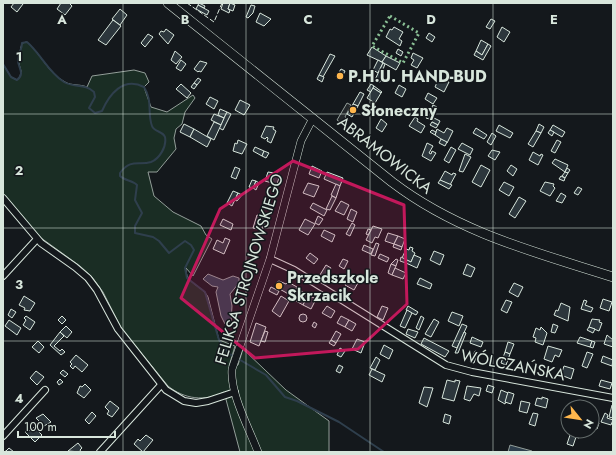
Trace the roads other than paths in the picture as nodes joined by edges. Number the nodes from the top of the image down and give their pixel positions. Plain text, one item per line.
1 (168, 3) edge
2 (313, 118) junction
3 (3, 198) edge
4 (37, 239) junction
5 (270, 259) junction
6 (3, 276) edge
7 (613, 277) edge
8 (161, 385) junction
9 (45, 390) dead end
10 (235, 392) junction
11 (613, 398) edge
12 (3, 436) edge
13 (100, 452) edge
14 (258, 452) edge

1 - 2 main road, ABRAMOWICKA
2 - 5 street, FELIKSA STROJNOWSKIEGO
2 - 7 main road, ABRAMOWICKA
3 - 4 street
4 - 6 street
4 - 8 street
5 - 10 street, FELIKSA STROJNOWSKIEGO
5 - 11 street, WÓLCZAŃSKA
8 - 10 street
8 - 13 street
9 - 12 street
10 - 14 street, FELIKSA STROJNOWSKIEGO

